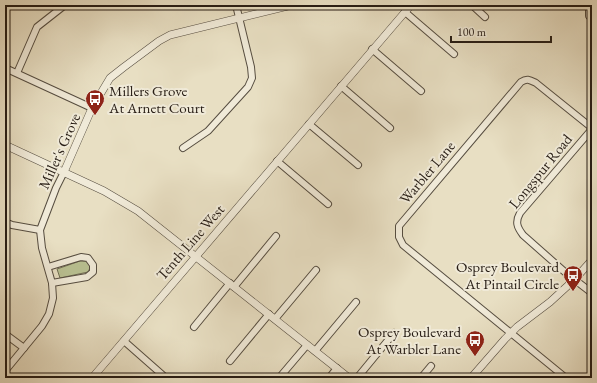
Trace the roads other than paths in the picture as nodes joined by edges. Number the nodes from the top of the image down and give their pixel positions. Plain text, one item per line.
1 (65, 5) edge
2 (236, 5) edge
3 (292, 5) edge
4 (410, 5) edge
5 (472, 5) edge
6 (589, 5) edge
7 (404, 12) junction
8 (485, 17) dead end
9 (240, 18) junction
10 (592, 19) edge
11 (372, 49) junction
12 (454, 54) dead end
13 (5, 68) edge
14 (17, 73) junction
15 (341, 86) junction
16 (421, 91) dead end
17 (92, 108) junction
18 (309, 124) junction
19 (390, 128) dead end
20 (592, 128) edge
21 (5, 145) edge
22 (183, 148) dead end
23 (277, 161) junction
24 (358, 165) dead end
25 (64, 172) junction
26 (328, 204) dead end
27 (5, 222) edge
28 (40, 230) junction
29 (276, 236) dead end
30 (196, 256) junction
31 (592, 260) edge
32 (48, 267) junction
33 (316, 270) dead end
34 (574, 280) junction
35 (52, 283) junction
36 (232, 285) junction
37 (592, 293) edge
38 (356, 302) dead end
39 (269, 314) junction
40 (276, 319) junction
41 (194, 327) dead end
42 (394, 332) dead end
43 (511, 333) junction
44 (5, 334) edge
45 (124, 341) junction
46 (307, 345) junction
47 (24, 348) junction
48 (315, 351) junction
49 (230, 361) dead end
50 (431, 366) dead end
51 (337, 368) junction
52 (5, 371) edge
53 (92, 378) edge
54 (166, 378) edge
55 (279, 378) edge
56 (329, 378) edge
57 (349, 378) edge
58 (357, 378) edge
59 (421, 378) edge
60 (471, 378) edge
61 (566, 378) edge

1 - 14 street
2 - 9 street
3 - 9 street, Miller's Grove
4 - 7 street, Tenth Line West
5 - 8 street
6 - 10 street
7 - 11 street, Tenth Line West
7 - 12 street
9 - 17 street, Miller's Grove
9 - 22 street
11 - 15 street, Tenth Line West
11 - 16 street
13 - 14 street
14 - 17 street
15 - 18 street, Tenth Line West
15 - 19 street
17 - 25 street, Miller's Grove
18 - 23 street, Tenth Line West
18 - 24 street
20 - 34 street, Longspur Road
20 - 43 street, Warbler Lane
21 - 25 street
23 - 26 street
23 - 30 street, Tenth Line West
25 - 28 street, Miller's Grove
25 - 30 street
27 - 28 street
28 - 32 street, Miller's Grove
29 - 36 street
30 - 36 street
30 - 45 street, Tenth Line West
31 - 34 street
32 - 35 street, Miller's Grove
32 - 35 street
33 - 40 street
34 - 37 street
34 - 43 street
35 - 47 street, Miller's Grove
36 - 39 street
36 - 41 street
38 - 48 street
39 - 40 street
39 - 49 street
40 - 46 street
42 - 58 street
43 - 60 street
43 - 61 street
44 - 47 street
45 - 53 street, Tenth Line West
45 - 54 street
46 - 48 street
46 - 55 street
47 - 52 street, Miller's Grove
48 - 51 street
50 - 59 street
51 - 56 street
51 - 57 street

